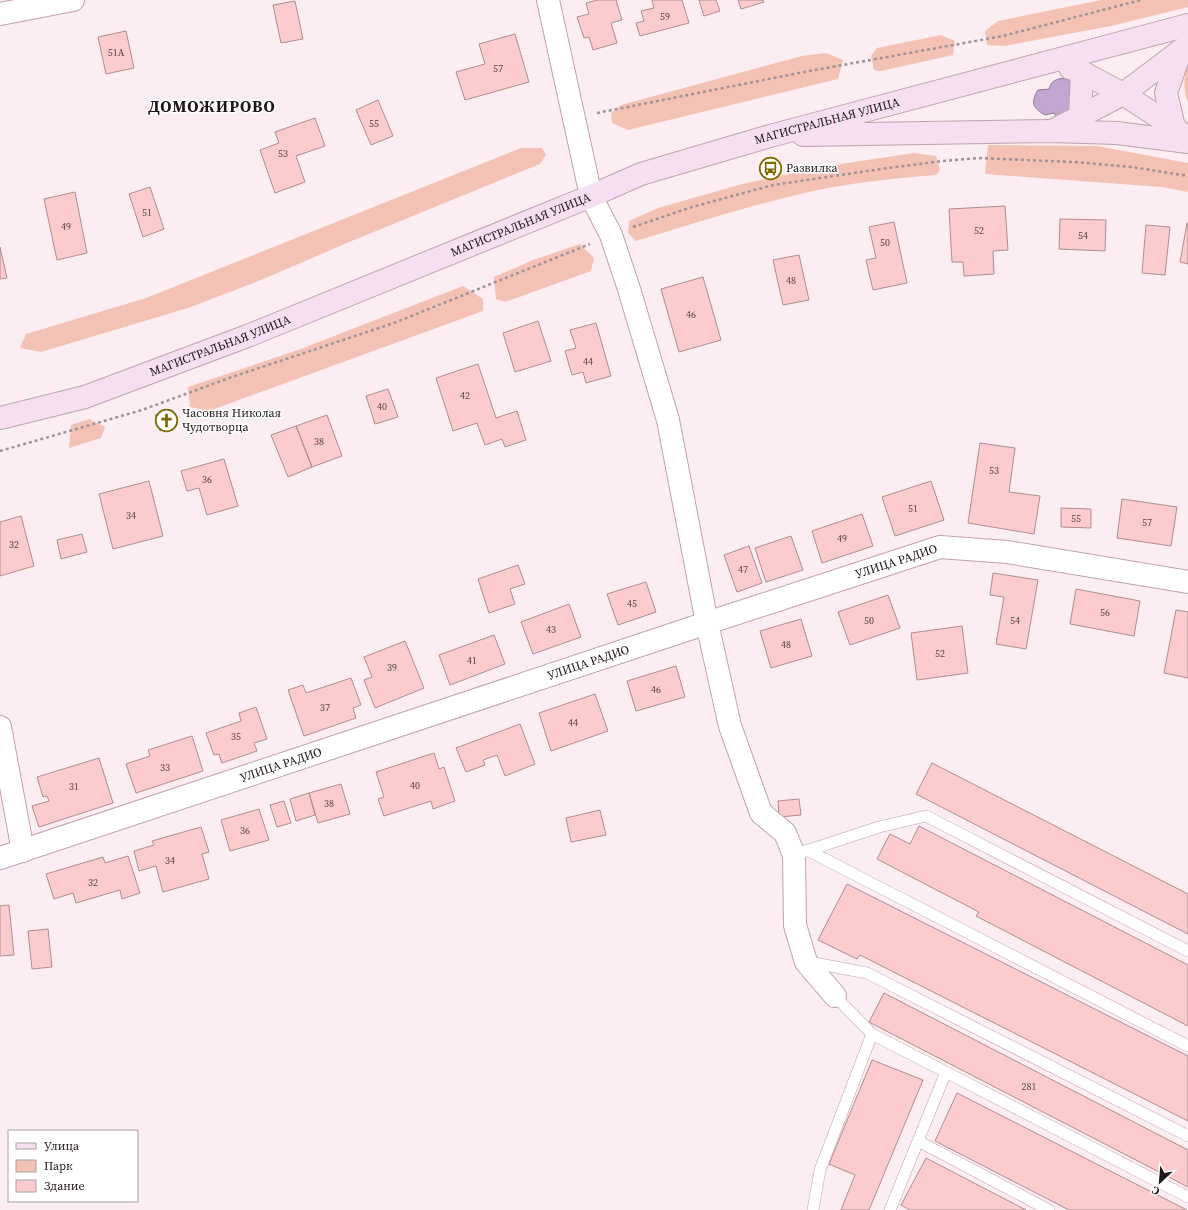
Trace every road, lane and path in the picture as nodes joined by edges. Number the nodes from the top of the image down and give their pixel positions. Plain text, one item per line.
1 (73, 0) edge
2 (548, 0) edge
3 (1141, 0) edge
4 (0, 14) edge
5 (1188, 25) edge
6 (1185, 47) edge
7 (1051, 61) junction
8 (1082, 72) junction
9 (1123, 94) junction
10 (574, 117) junction
11 (1080, 117) junction
12 (1052, 131) junction
13 (1183, 135) edge
14 (770, 136) junction
15 (1188, 176) edge
16 (591, 196) junction
17 (610, 235) junction
18 (0, 418) edge
19 (0, 451) edge
20 (1188, 582) edge
21 (707, 623) junction
22 (0, 727) edge
23 (23, 851) junction
24 (800, 852) junction
25 (0, 858) edge
26 (1188, 951) edge
27 (806, 962) junction
28 (836, 996) joint
29 (872, 1034) junction
30 (1188, 1046) edge
31 (946, 1072) junction
32 (1188, 1136) edge
33 (918, 1141) junction
34 (1188, 1198) edge
35 (813, 1210) edge
36 (890, 1210) edge
37 (1049, 1210) edge

1 - 4 street
2 - 10 street
3 - 10 path
5 - 7 main road, МАГИСТРАЛЬНАЯ УЛИЦА
6 - 9 main road
6 - 13 main road
7 - 8 main road
7 - 14 main road, МАГИСТРАЛЬНАЯ УЛИЦА
8 - 9 main road
8 - 11 main road
9 - 11 main road
9 - 13 main road
10 - 16 street
11 - 12 main road
12 - 13 main road
12 - 14 main road
14 - 16 main road, МАГИСТРАЛЬНАЯ УЛИЦА
15 - 17 path
16 - 17 street
16 - 18 main road, МАГИСТРАЛЬНАЯ УЛИЦА
17 - 19 path
17 - 21 street
20 - 21 street, УЛИЦА РАДИО
21 - 23 street, УЛИЦА РАДИО
21 - 24 street
22 - 23 street
23 - 25 street, УЛИЦА РАДИО
24 - 26 lane
24 - 27 street
24 - 30 lane
27 - 28 street
27 - 32 lane
28 - 29 lane
29 - 31 lane
29 - 35 lane
31 - 33 lane
31 - 34 lane
33 - 36 lane
33 - 37 lane

